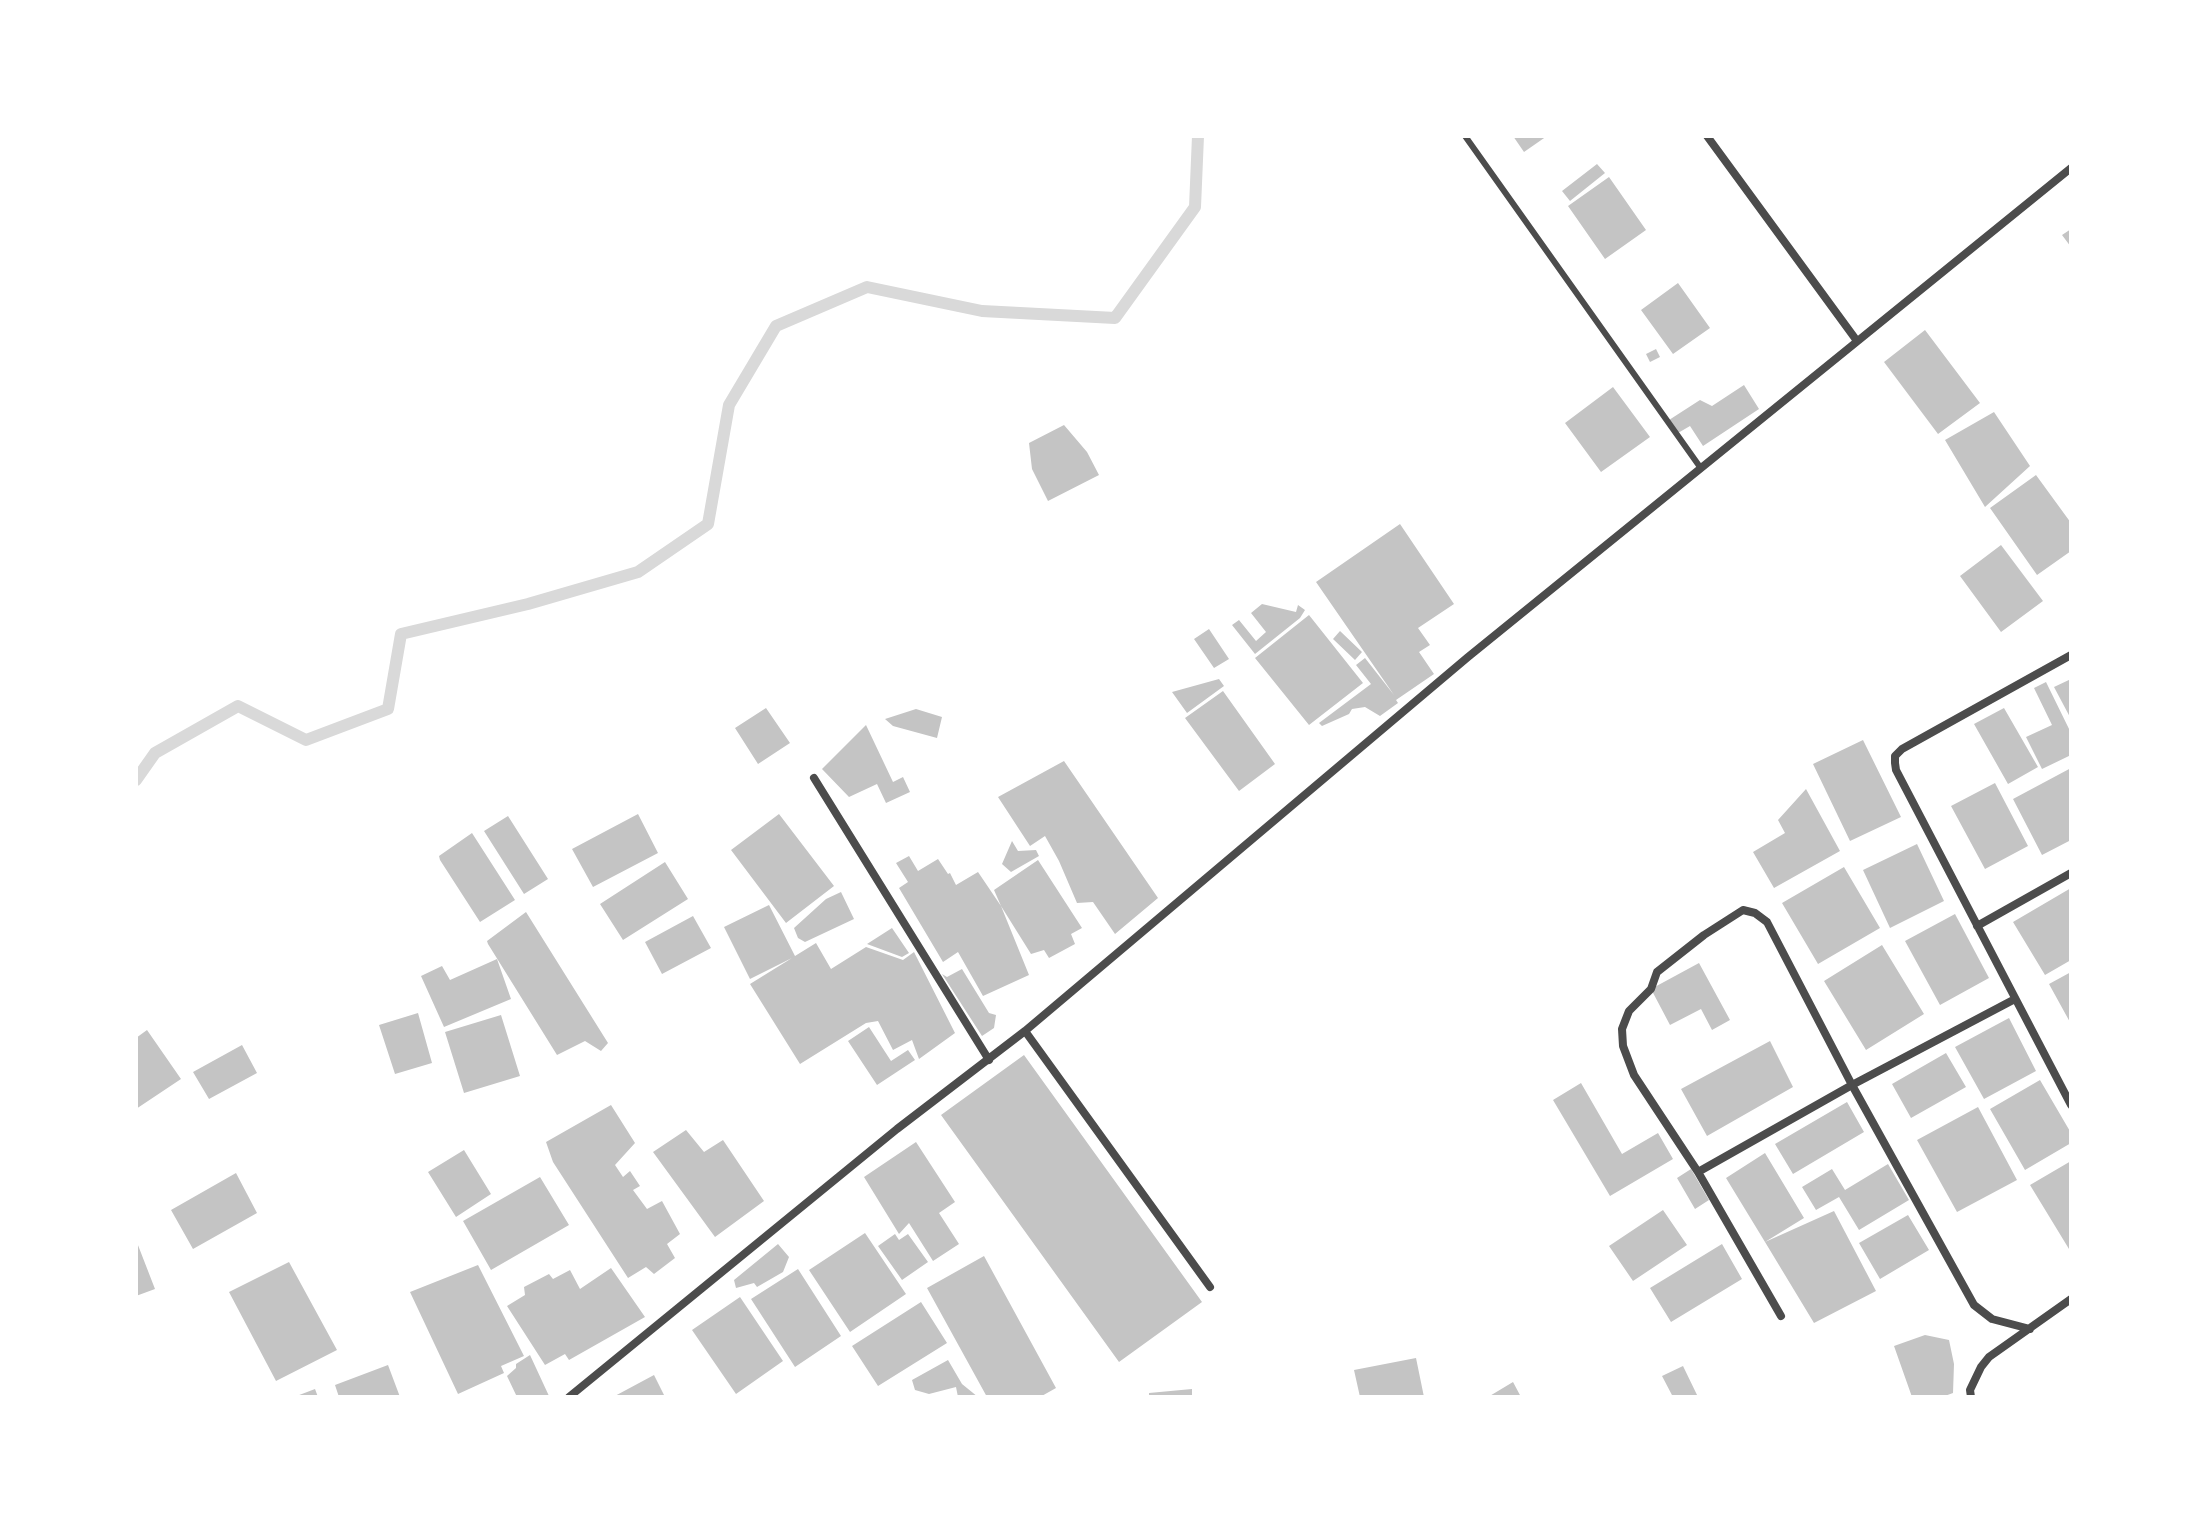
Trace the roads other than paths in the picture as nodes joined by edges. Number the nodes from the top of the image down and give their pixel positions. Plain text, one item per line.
1 (1465, 136) edge
2 (1707, 136) edge
3 (2071, 168) edge
4 (1857, 341) junction
5 (1700, 467) junction
6 (2071, 655) edge
7 (814, 778) dead end
8 (2071, 873) edge
9 (1977, 926) junction
10 (2015, 999) junction
11 (1025, 1031) junction
12 (989, 1060) junction
13 (2071, 1081) edge
14 (1852, 1085) junction
15 (2060, 1087) junction
16 (2071, 1105) edge
17 (1698, 1172) junction
18 (1210, 1287) dead end
19 (2071, 1299) edge
20 (1781, 1316) dead end
21 (2030, 1329) junction
22 (569, 1397) edge
23 (1971, 1397) edge

1 - 5 lane
2 - 4 street
3 - 4 street
4 - 5 street
5 - 11 street
6 - 9 street
7 - 12 street
8 - 9 street
9 - 10 street
10 - 14 street
10 - 15 street
11 - 12 street
11 - 18 street
12 - 22 street
13 - 15 street
14 - 17 street
14 - 17 street
14 - 21 street
15 - 16 street
17 - 20 street
19 - 21 street
21 - 23 street

